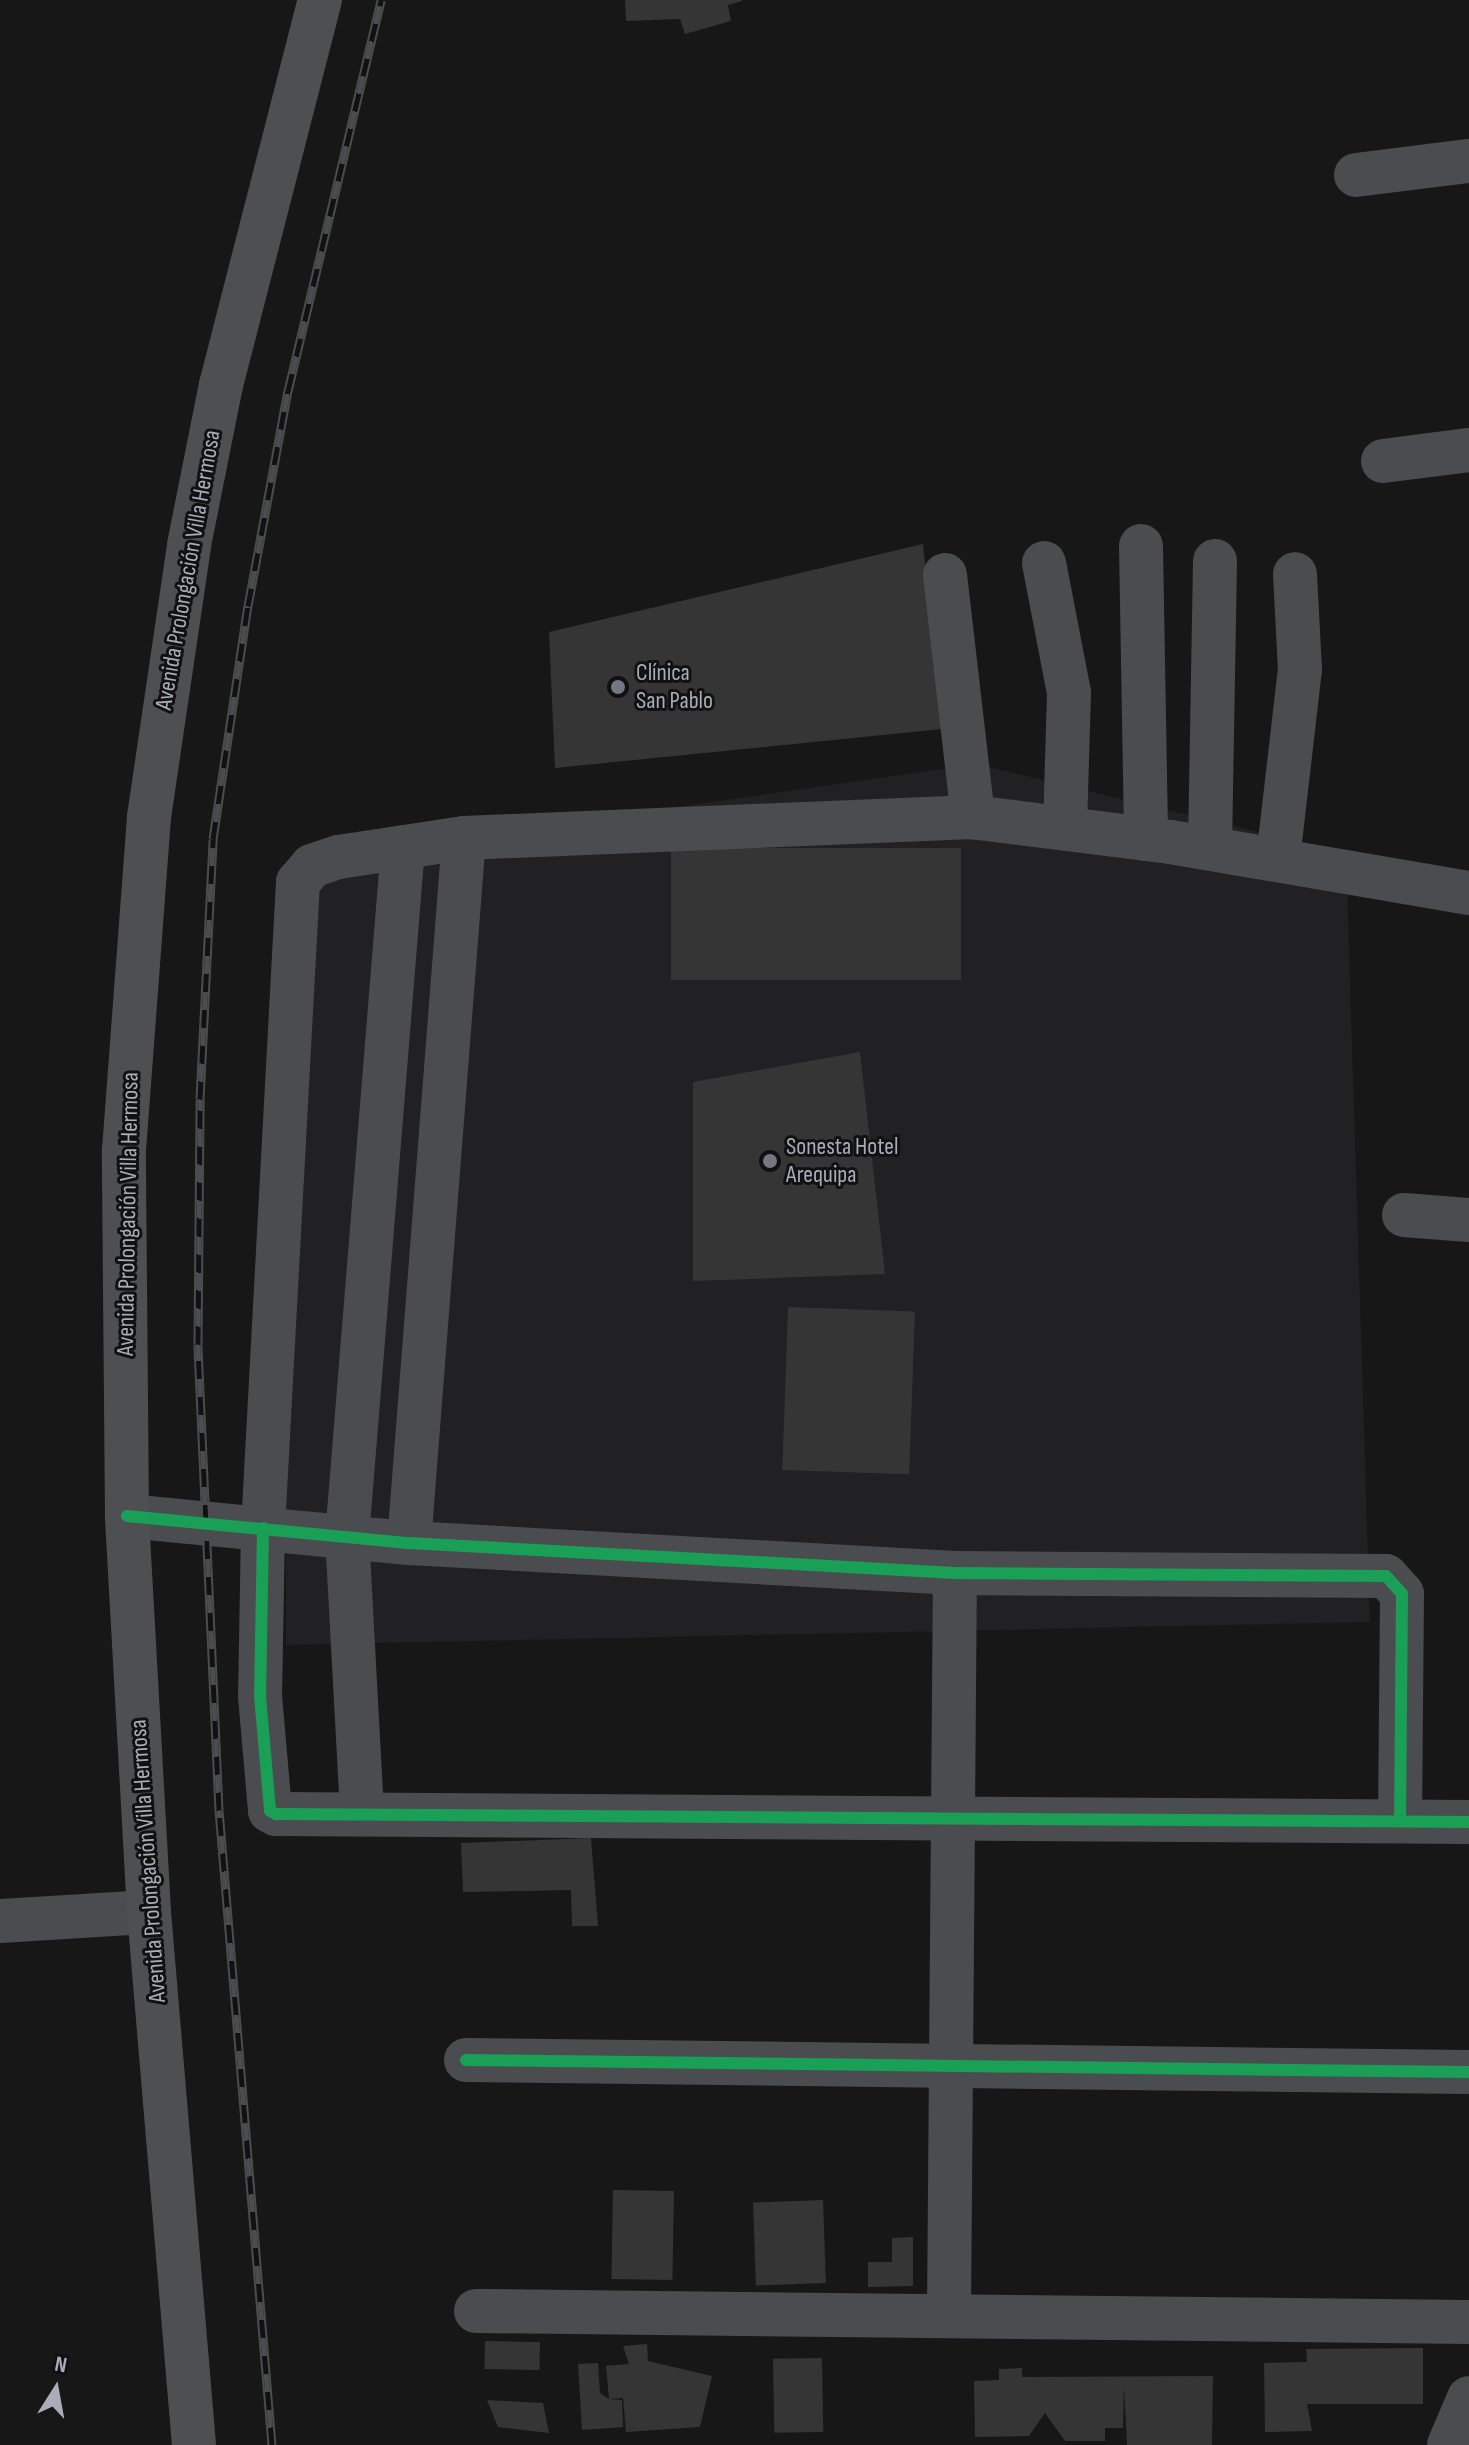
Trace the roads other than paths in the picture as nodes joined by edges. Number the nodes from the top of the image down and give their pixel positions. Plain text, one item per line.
1 (320, 0) edge
2 (1469, 161) edge
3 (1356, 175) dead end
4 (1469, 450) edge
5 (1383, 461) dead end
6 (1141, 546) dead end
7 (1215, 561) dead end
8 (1044, 563) dead end
9 (1295, 574) dead end
10 (945, 575) dead end
11 (973, 817) junction
12 (1065, 828) junction
13 (464, 838) junction
14 (1146, 839) junction
15 (403, 847) junction
16 (1210, 848) junction
17 (1278, 859) junction
18 (1469, 893) edge
19 (1404, 1215) dead end
20 (1469, 1220) edge
21 (412, 1472) junction
22 (127, 1516) junction
23 (349, 1519) junction
24 (263, 1528) junction
25 (409, 1543) junction
26 (955, 1573) junction
27 (362, 1812) junction
28 (953, 1818) junction
29 (1400, 1821) junction
30 (1469, 1822) edge
31 (149, 1912) junction
32 (0, 1921) edge
33 (466, 2060) dead end
34 (950, 2068) junction
35 (1469, 2072) edge
36 (476, 2311) dead end
37 (949, 2314) junction
38 (1469, 2322) edge
39 (194, 2445) edge

1 - 22 main road, Avenida Prolongación Villa Hermosa
2 - 3 street
4 - 5 street
6 - 14 street
7 - 16 street
8 - 12 street
9 - 17 street
10 - 11 street
11 - 12 street
11 - 13 street
12 - 14 street
13 - 15 street
13 - 21 street
14 - 16 street
15 - 23 street
15 - 24 street
16 - 17 street
17 - 18 street
19 - 20 street
21 - 23 street
21 - 25 street
22 - 24 street
22 - 31 main road, Avenida Prolongación Villa Hermosa
23 - 24 street
23 - 25 street
23 - 27 street
24 - 27 street
25 - 26 street
26 - 28 street
26 - 29 street
27 - 28 street
28 - 29 street
28 - 34 street
29 - 30 street
31 - 32 street
31 - 39 main road, Avenida Prolongación Villa Hermosa
33 - 34 street
34 - 35 street
34 - 37 street
36 - 37 street
37 - 38 street

